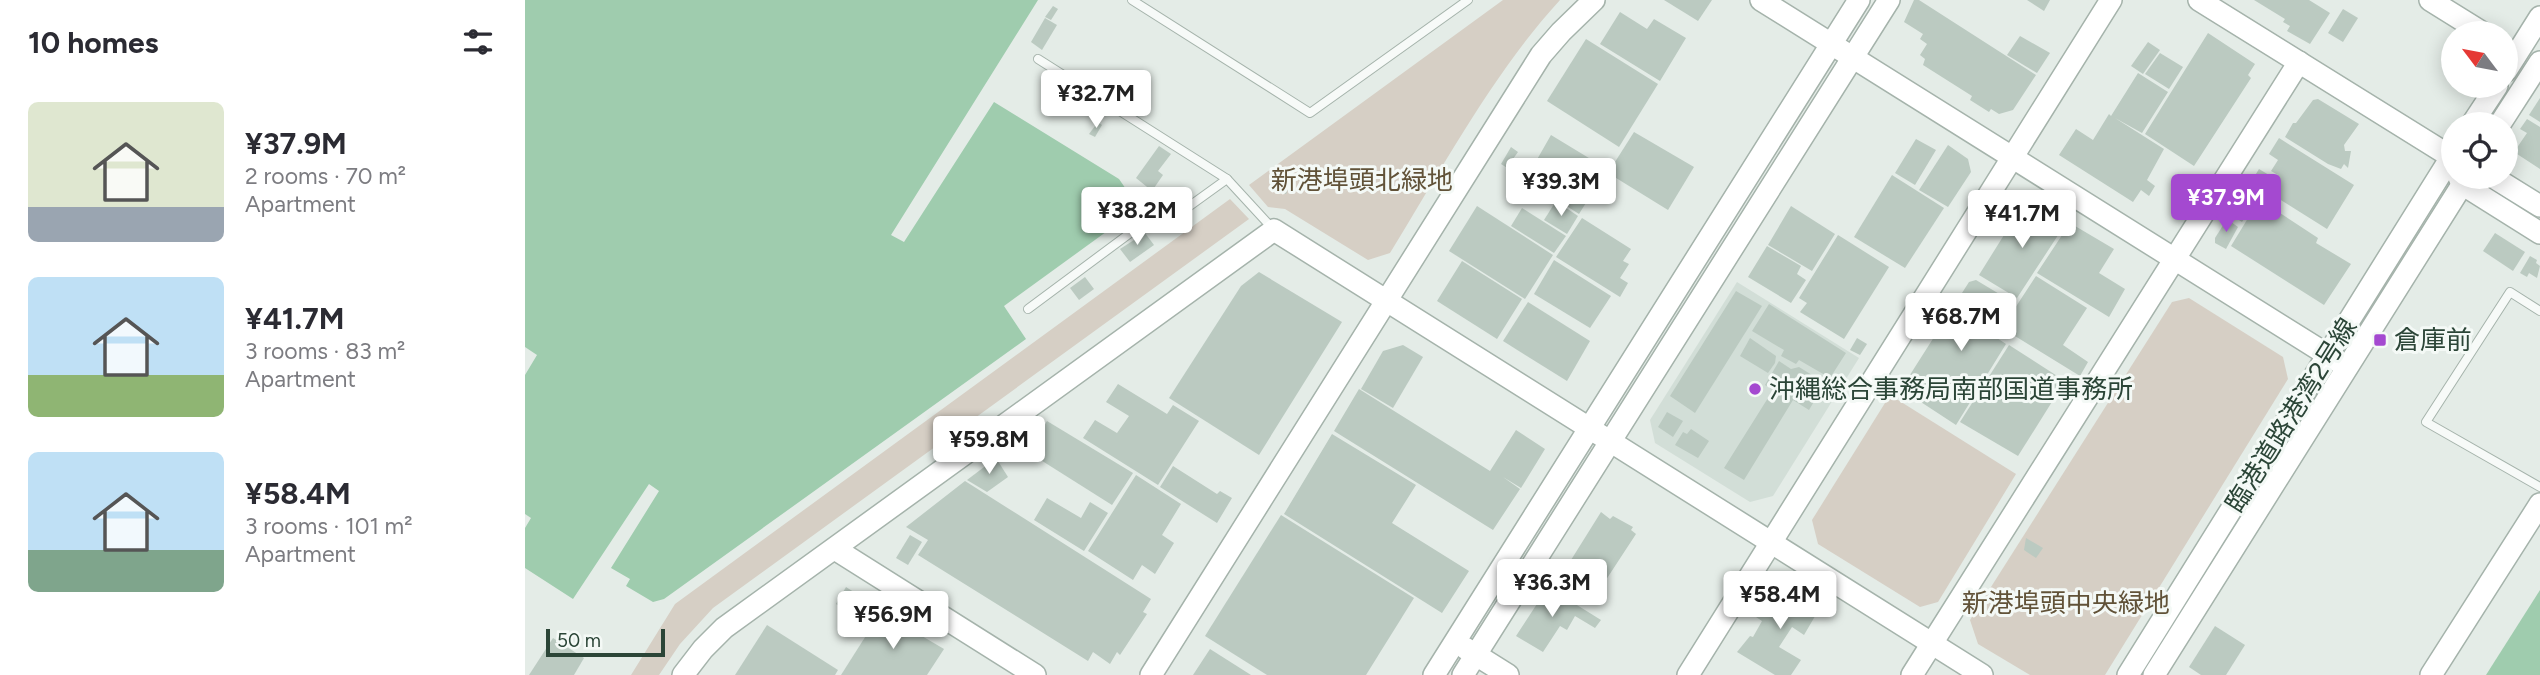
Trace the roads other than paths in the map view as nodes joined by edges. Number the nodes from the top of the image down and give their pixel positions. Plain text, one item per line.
1 (1132, 0) edge
2 (1468, 0) edge
3 (1594, 0) edge
4 (1761, 0) edge
5 (1859, 0) edge
6 (1889, 0) edge
7 (2111, 0) edge
8 (2199, 0) edge
9 (2430, 0) edge
10 (2540, 17) edge
11 (2464, 21) edge
12 (1831, 45) junction
13 (2518, 46) edge
14 (1852, 58) junction
15 (1038, 59) dead end
16 (2299, 62) junction
17 (2540, 62) edge
18 (2508, 112) edge
19 (2441, 156) edge
20 (2012, 158) junction
21 (1227, 179) junction
22 (2442, 189) edge
23 (2445, 189) edge
24 (2485, 189) edge
25 (2513, 189) edge
26 (2540, 205) edge
27 (1274, 230) junction
28 (2540, 233) edge
29 (2174, 259) junction
30 (1385, 300) junction
31 (1028, 309) dead end
32 (2540, 311) edge
33 (2328, 355) junction
34 (2347, 367) junction
35 (1588, 428) junction
36 (1611, 442) junction
37 (2540, 487) edge
38 (2540, 504) edge
39 (1770, 543) junction
40 (835, 549) junction
41 (1454, 642) junction
42 (1931, 644) junction
43 (1476, 655) junction
44 (683, 675) edge
45 (1035, 675) edge
46 (1151, 675) edge
47 (1434, 675) edge
48 (1463, 675) edge
49 (1508, 675) edge
50 (1688, 675) edge
51 (1912, 675) edge
52 (1982, 675) edge
53 (2128, 675) edge
54 (2154, 675) edge
55 (2431, 675) edge

1 - 2 lane
3 - 30 street
4 - 12 street
5 - 12 street
6 - 14 street
7 - 20 street
8 - 16 street
9 - 11 street
10 - 13 street
12 - 14 street
12 - 35 street
14 - 20 street
14 - 36 street
15 - 21 lane
16 - 19 street
16 - 29 street
17 - 18 street
20 - 29 street
20 - 39 street
21 - 27 lane
21 - 31 lane
22 - 33 street, 臨港道路港湾2号線
23 - 34 street, 臨港道路港湾2号線
24 - 28 street
25 - 26 street
27 - 30 street
27 - 40 street
29 - 33 street
29 - 42 street
30 - 35 street
30 - 46 street
32 - 37 lane
33 - 34 street
33 - 53 street, 臨港道路港湾2号線
34 - 54 street, 臨港道路港湾2号線
35 - 36 street
35 - 41 street
36 - 39 street
36 - 43 street
38 - 55 street
39 - 42 street
39 - 50 street
40 - 44 street
40 - 45 street
41 - 43 street
41 - 47 street
42 - 51 street
42 - 52 street
43 - 48 street
43 - 49 street

